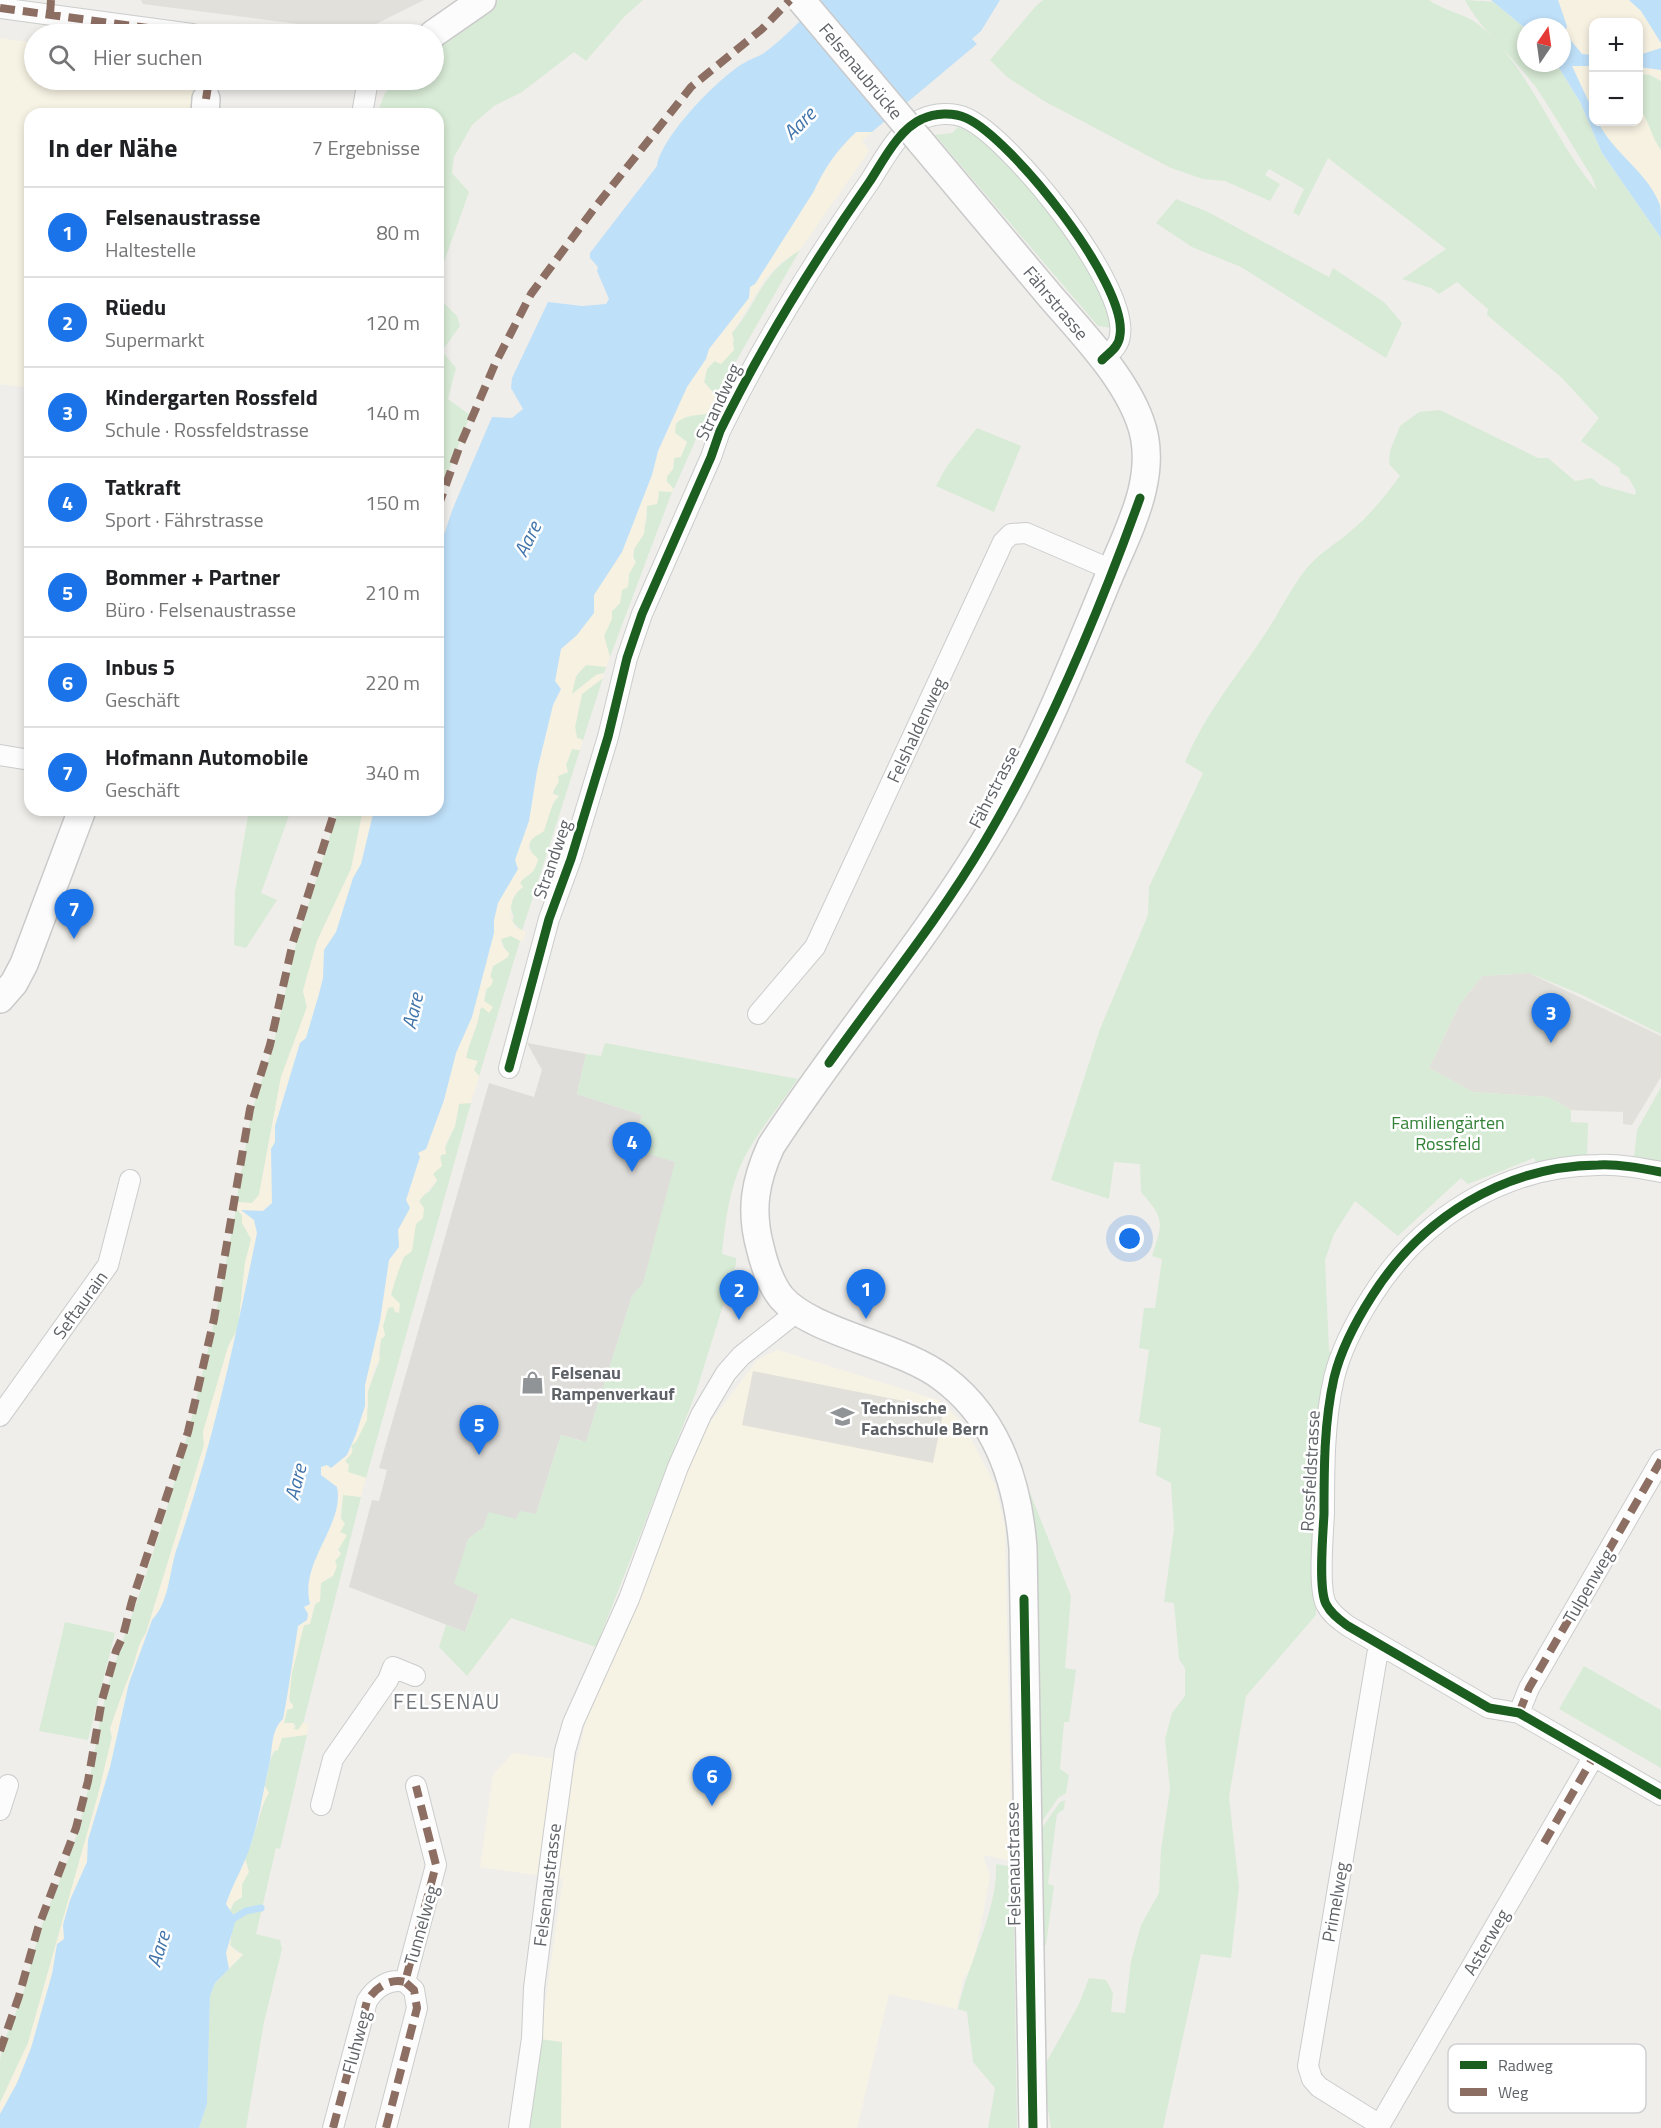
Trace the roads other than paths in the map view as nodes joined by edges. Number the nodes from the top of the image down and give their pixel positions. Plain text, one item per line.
1 (482, 0) edge
2 (801, 0) edge
3 (0, 8) edge
4 (50, 8) edge
5 (137, 24) edge
6 (444, 26) edge
7 (366, 90) edge
8 (363, 108) edge
9 (920, 141) joint
10 (1102, 360) junction
11 (1112, 570) junction
12 (0, 755) edge
13 (24, 759) edge
14 (80, 816) edge
15 (0, 999) edge
16 (758, 1014) dead end
17 (509, 1068) dead end
18 (1661, 1172) edge
19 (130, 1180) dead end
20 (798, 1311) junction
21 (824, 1324) joint
22 (0, 1416) edge
23 (1661, 1460) edge
24 (1379, 1644) junction
25 (415, 1676) dead end
26 (1519, 1713) junction
27 (1594, 1756) junction
28 (8, 1785) dead end
29 (416, 1786) dead end
30 (1661, 1795) edge
31 (321, 1805) dead end
32 (0, 1810) edge
33 (405, 1982) junction
34 (1379, 2126) edge
35 (333, 2128) edge
36 (386, 2128) edge
37 (519, 2128) edge
38 (1033, 2128) edge

1 - 6 street
2 - 9 street, Felsenaubrücke, bridge
3 - 4 street
4 - 5 street
7 - 8 street
9 - 10 street, Fährstrasse
10 - 11 street, Fährstrasse
10 - 17 street, Strandweg
11 - 16 street, Felshaldenweg
11 - 20 street, Fährstrasse
12 - 13 street
14 - 15 street
18 - 24 street, Rossfeldstrasse
19 - 22 street, Seftaurain
20 - 21 street, Fährstrasse
20 - 37 street, Felsenaustrasse
21 - 38 street, Felsenaustrasse
23 - 26 street, Tulpenweg
24 - 26 street, Rossfeldstrasse
24 - 34 street, Primelweg
25 - 31 street
26 - 27 street, Rossfeldstrasse
27 - 30 street, Rossfeldstrasse
27 - 34 street, Asterweg
28 - 32 street
29 - 33 street, Tunnelweg
33 - 35 street, Fluhweg
33 - 36 street, Tunnelweg

